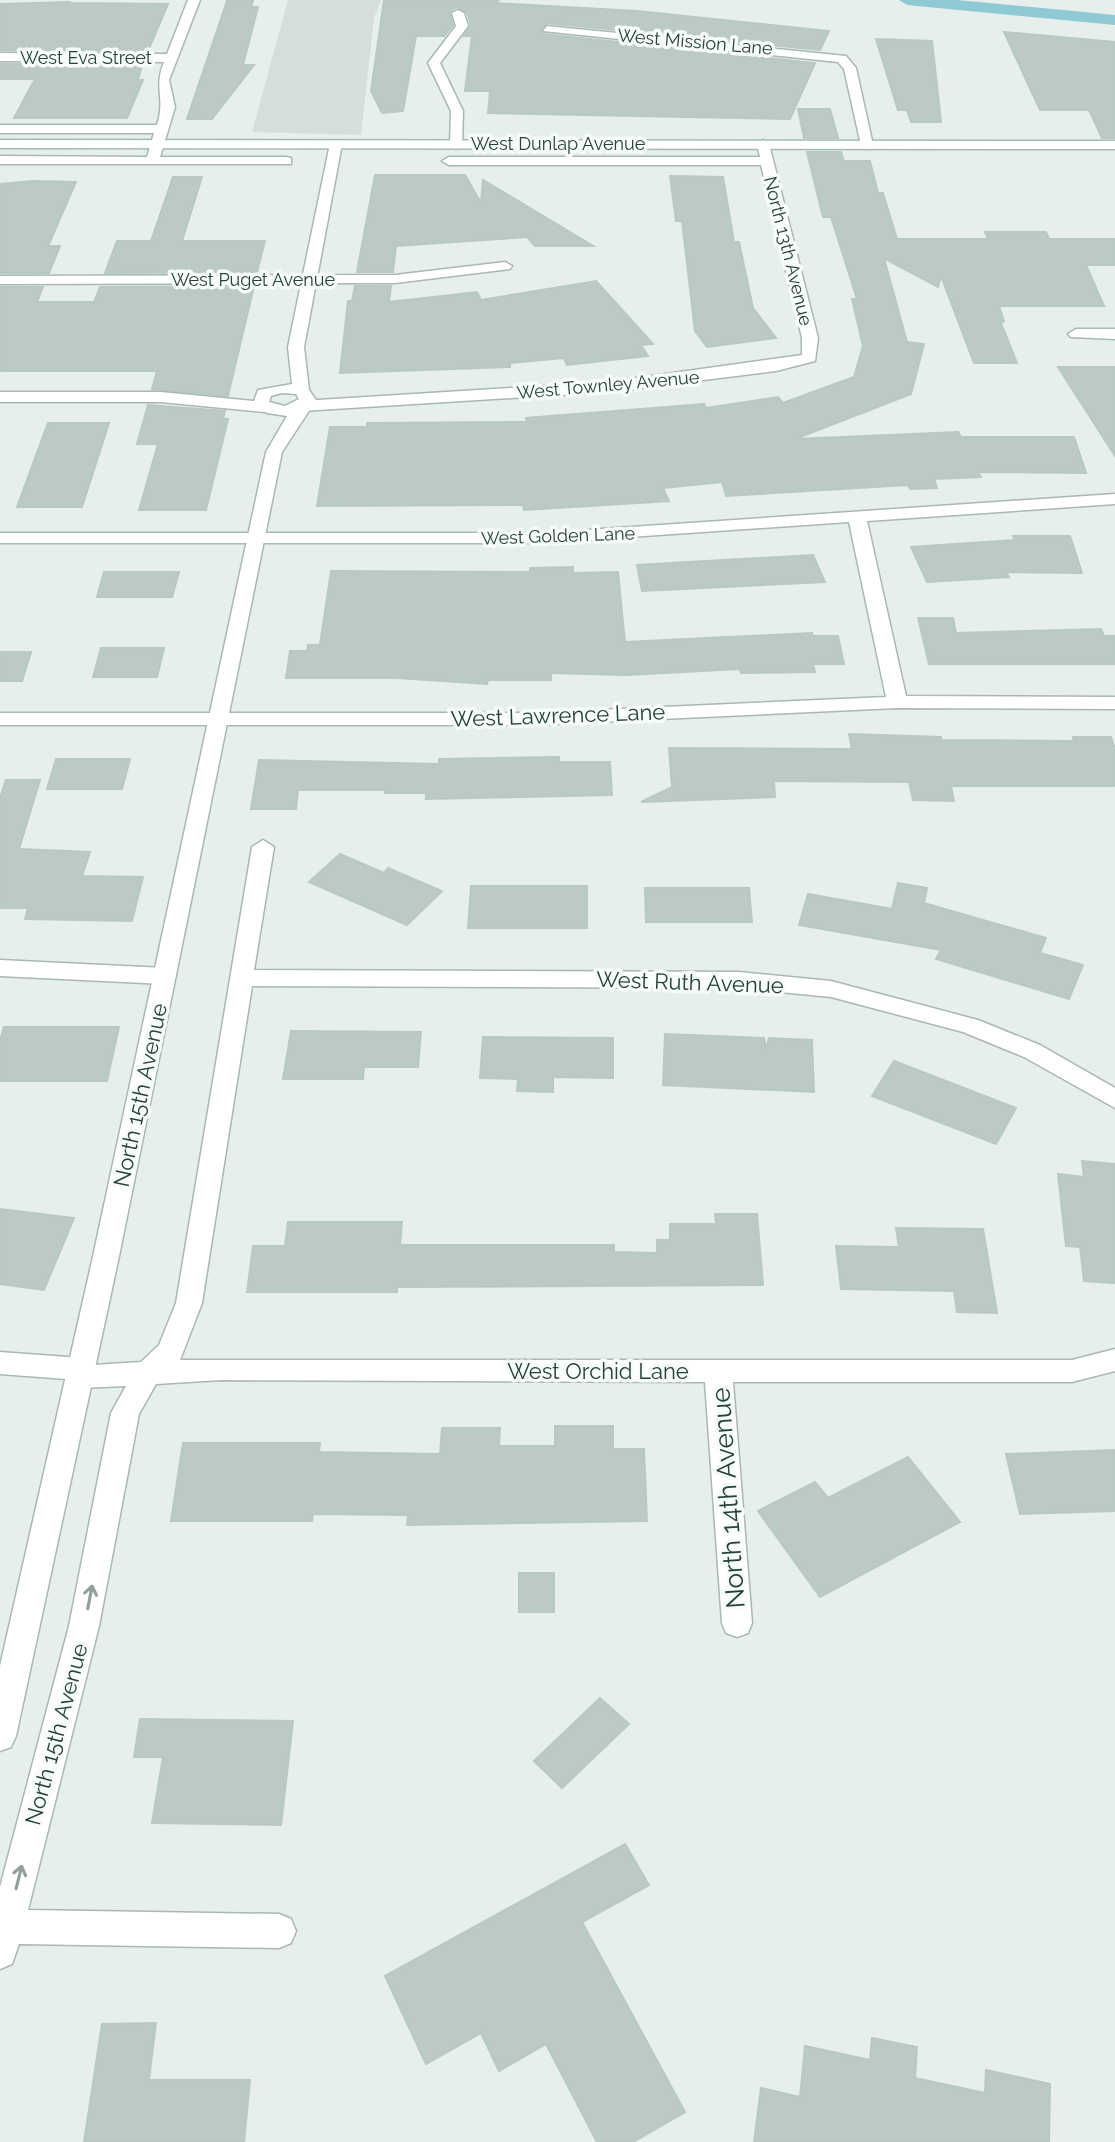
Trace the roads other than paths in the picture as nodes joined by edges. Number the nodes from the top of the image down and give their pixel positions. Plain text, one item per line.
1 (194, 0) edge
2 (458, 13) dead end
3 (547, 29) dead end
4 (0, 57) edge
5 (172, 58) junction
6 (0, 129) edge
7 (162, 129) junction
8 (0, 144) edge
9 (157, 144) junction
10 (336, 144) junction
11 (763, 144) junction
12 (456, 145) junction
13 (867, 145) junction
14 (1115, 145) edge
15 (0, 160) edge
16 (152, 160) junction
17 (286, 161) dead end
18 (449, 161) dead end
19 (767, 161) junction
20 (505, 266) dead end
21 (0, 280) edge
22 (310, 281) junction
23 (1076, 334) dead end
24 (1115, 334) edge
25 (296, 347) junction
26 (810, 358) joint
27 (0, 397) edge
28 (302, 399) junction
29 (266, 400) junction
30 (274, 452) junction
31 (1115, 499) edge
32 (857, 517) junction
33 (0, 538) edge
34 (257, 539) junction
35 (897, 702) junction
36 (1115, 703) edge
37 (0, 719) edge
38 (219, 719) junction
39 (263, 847) dead end
40 (0, 968) edge
41 (165, 976) junction
42 (243, 978) junction
43 (1115, 1099) edge
44 (1115, 1360) edge
45 (0, 1363) edge
46 (718, 1372) junction
47 (80, 1373) junction
48 (147, 1374) junction
49 (737, 1623) dead end
50 (0, 1736) edge
51 (279, 1931) dead end
52 (3, 1940) edge

1 - 5 street
2 - 12 street
3 - 13 street, West Mission Lane
4 - 5 street, West Eva Street
5 - 7 street
6 - 7 street
7 - 9 street
8 - 9 street, West Dunlap Avenue
9 - 10 street, West Dunlap Avenue
9 - 16 street
10 - 12 street, West Dunlap Avenue
10 - 22 street
11 - 12 street, West Dunlap Avenue
11 - 13 street, West Dunlap Avenue
11 - 19 street, North 13th Avenue
13 - 14 street, West Dunlap Avenue
15 - 16 street
16 - 17 street
18 - 19 street, West Dunlap Avenue
19 - 26 street, North 13th Avenue
20 - 22 street, West Puget Avenue
21 - 22 street, West Puget Avenue
22 - 25 street
23 - 24 street
25 - 28 street
25 - 29 street
26 - 28 street, West Townley Avenue
27 - 29 street
28 - 29 street
28 - 30 street, North 15th Avenue
29 - 30 street, North 15th Avenue
30 - 34 street, North 15th Avenue
31 - 32 street, West Golden Lane
32 - 34 street, West Golden Lane
32 - 35 street
33 - 34 street, West Golden Lane
34 - 38 street, North 15th Avenue
35 - 36 street, West Lawrence Lane
35 - 38 street, West Lawrence Lane
37 - 38 street, West Lawrence Lane
38 - 41 street, North 15th Avenue
39 - 42 street, North 15th Avenue
40 - 41 street
41 - 47 street, North 15th Avenue
42 - 43 street, West Ruth Avenue
42 - 48 street, North 15th Avenue
44 - 46 street, West Orchid Lane
45 - 47 street, West Orchid Lane
46 - 48 street, West Orchid Lane
46 - 49 street, North 14th Avenue
47 - 48 street, West Orchid Lane
47 - 50 street, North 15th Avenue
52 -> 48 street, North 15th Avenue
51 - 52 street, North 15th Avenue

